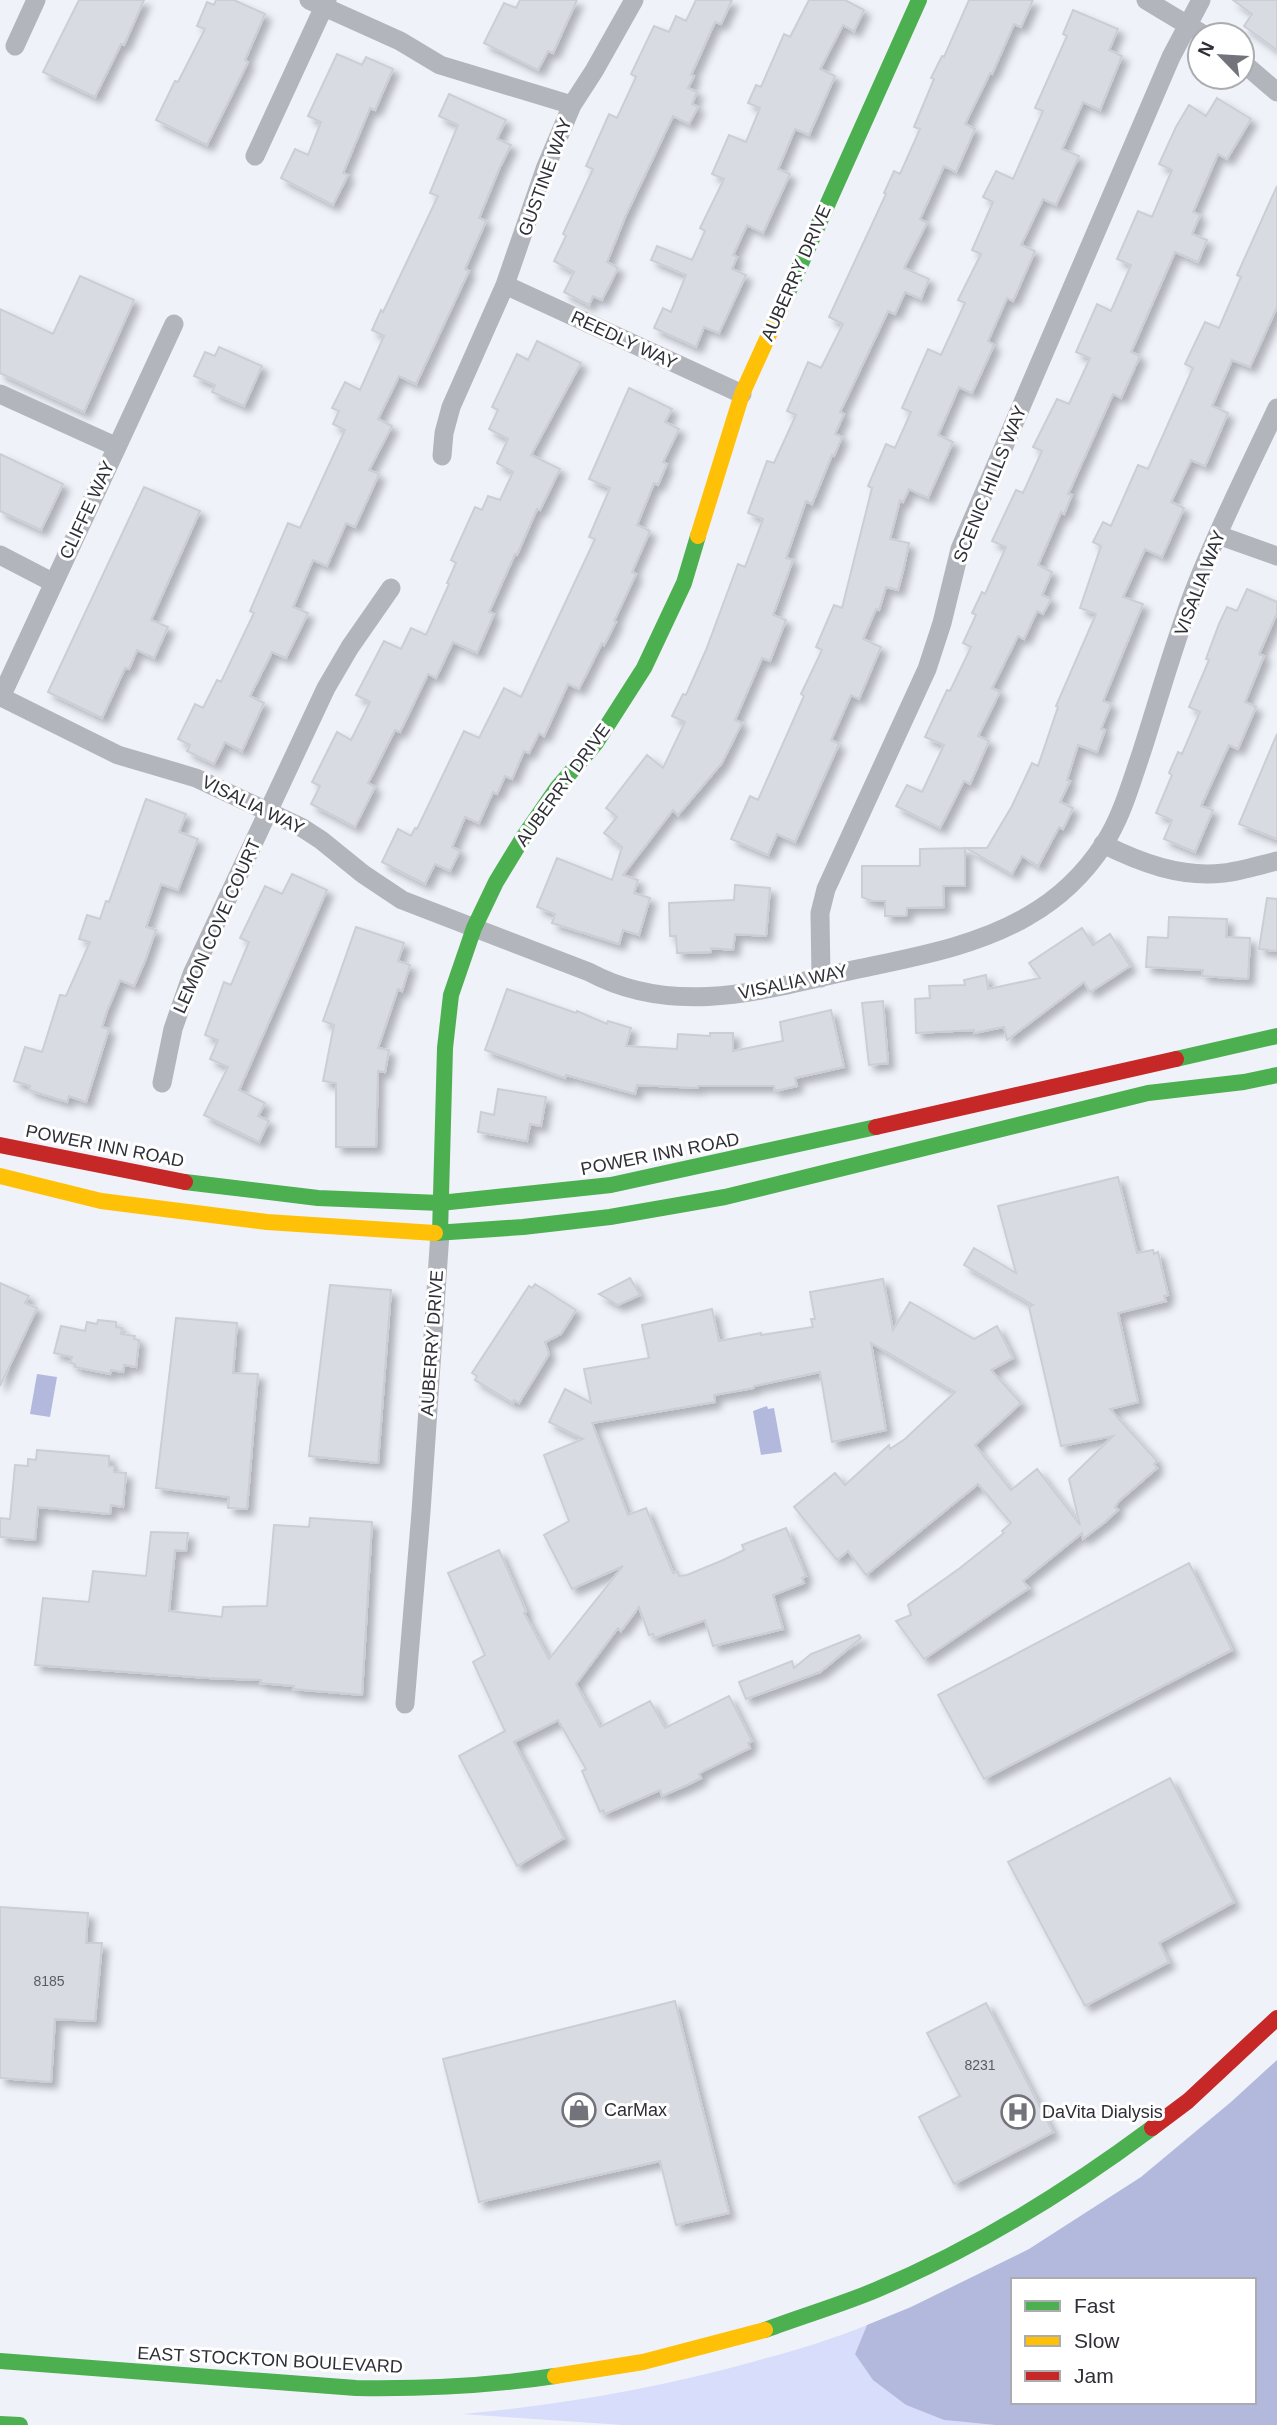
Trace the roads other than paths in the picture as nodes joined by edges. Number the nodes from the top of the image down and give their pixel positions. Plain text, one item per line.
1 (36, 0) edge
2 (634, 0) edge
3 (919, 0) edge
4 (1146, 0) edge
5 (1200, 0) edge
6 (320, 2) edge
7 (1189, 21) edge
8 (1186, 23) edge
9 (1186, 26) edge
10 (15, 46) dead end
11 (1256, 74) edge
12 (1277, 92) edge
13 (572, 105) junction
14 (255, 156) dead end
15 (505, 285) junction
16 (174, 324) dead end
17 (0, 394) edge
18 (742, 394) junction
19 (1277, 408) edge
20 (117, 447) junction
21 (442, 456) dead end
22 (1218, 535) junction
23 (0, 555) edge
24 (1277, 556) edge
25 (54, 583) junction
26 (391, 588) dead end
27 (1, 697) edge
28 (268, 811) junction
29 (1103, 844) junction
30 (1277, 861) edge
31 (474, 928) junction
32 (821, 978) junction
33 (1277, 1036) edge
34 (1277, 1075) edge
35 (162, 1083) dead end
36 (0, 1145) edge
37 (0, 1176) edge
38 (440, 1203) junction
39 (440, 1233) junction
40 (405, 1704) dead end
41 (1277, 2018) edge
42 (0, 2361) edge
43 (0, 2424) edge
44 (20, 2425) edge

1 - 10 street
2 - 13 street, GUSTINE WAY
3 - 18 main road, AUBERRY DRIVE
4 - 8 street
5 - 7 street, SCENIC HILLS WAY
6 - 13 street
6 - 14 street
9 - 32 street, SCENIC HILLS WAY
11 - 12 street
13 - 15 street, GUSTINE WAY
15 - 18 street, REEDLY WAY
15 - 21 street, GUSTINE WAY
16 - 20 street, CLIFFE WAY
17 - 20 street
18 - 31 main road, AUBERRY DRIVE
19 - 22 street, VISALIA WAY
20 - 25 street, CLIFFE WAY
22 - 24 street
22 - 29 street, VISALIA WAY
23 - 25 street
25 - 27 street, CLIFFE WAY
26 - 28 street, LEMON COVE COURT
27 - 28 street, VISALIA WAY
28 - 31 street, VISALIA WAY
28 - 35 street, LEMON COVE COURT
29 - 30 street
29 - 32 street, VISALIA WAY
31 - 32 street, VISALIA WAY
31 - 38 main road, AUBERRY DRIVE
33 - 38 main road, POWER INN ROAD
34 - 39 main road
36 - 38 main road, POWER INN ROAD
37 - 39 main road
38 - 39 main road, AUBERRY DRIVE
39 - 40 street, AUBERRY DRIVE
41 - 42 main road, EAST STOCKTON BOULEVARD
43 - 44 main road

